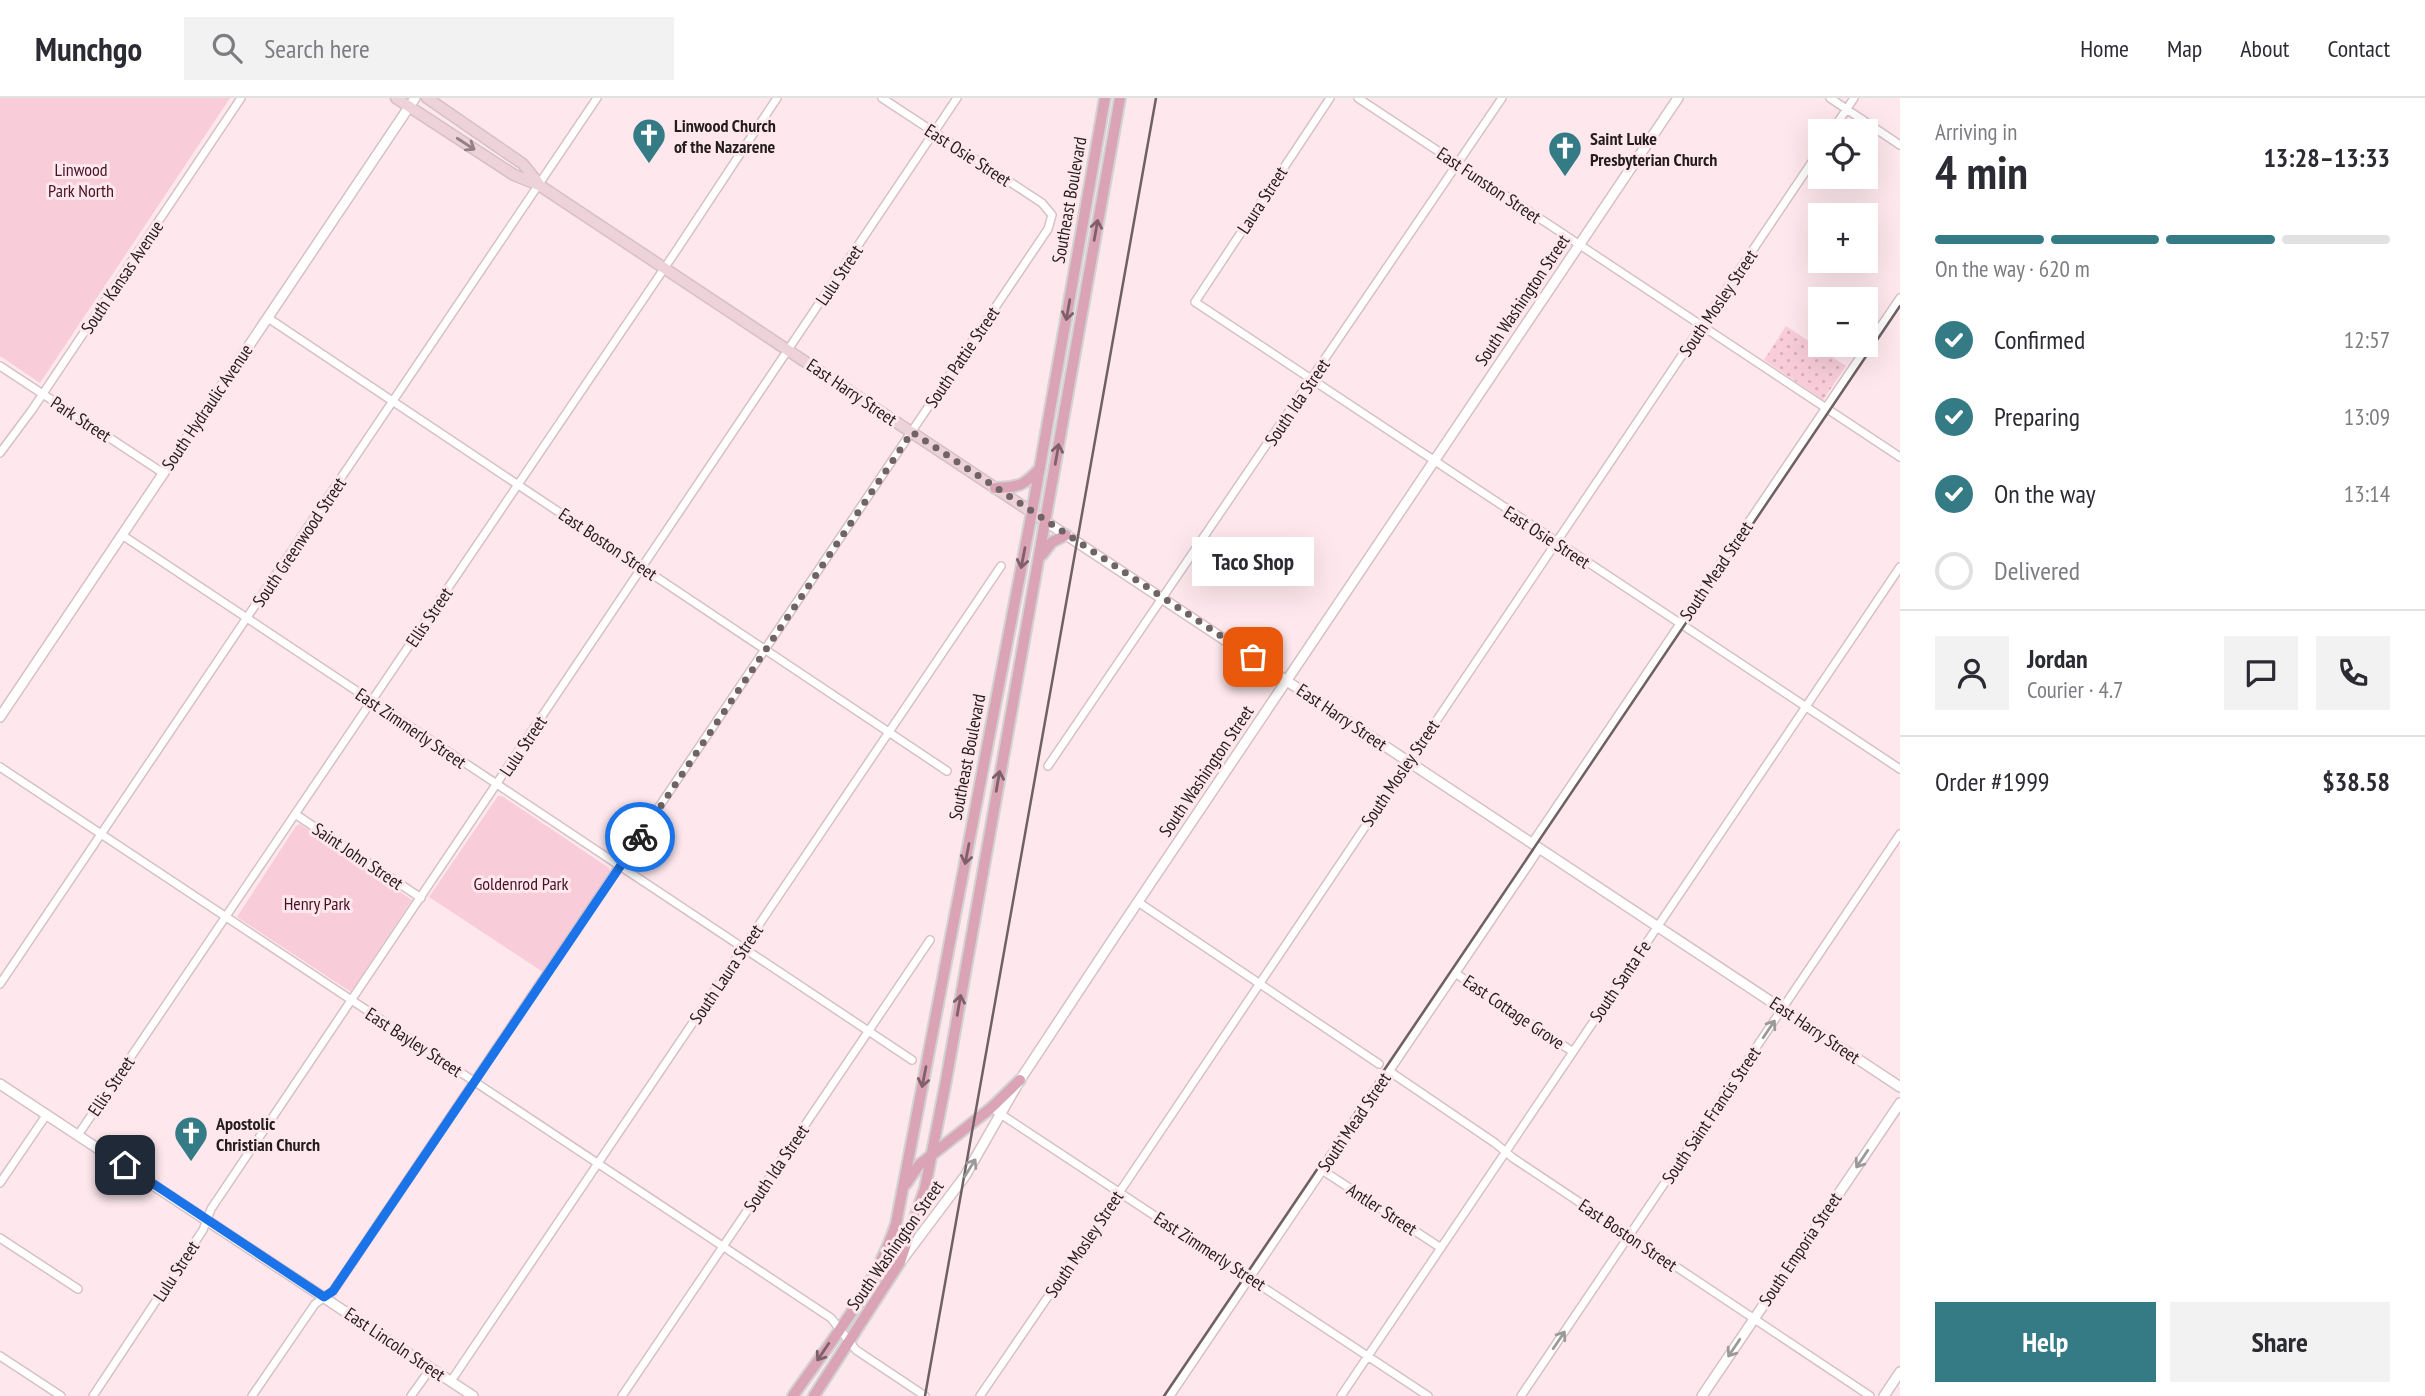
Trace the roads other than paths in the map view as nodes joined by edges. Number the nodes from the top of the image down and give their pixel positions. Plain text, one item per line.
1 (242, 98) edge
2 (396, 98) edge
3 (427, 98) edge
4 (597, 98) edge
5 (777, 98) edge
6 (882, 98) edge
7 (957, 98) edge
8 (1105, 98) edge
9 (1120, 98) edge
10 (1330, 98) edge
11 (1358, 98) edge
12 (1503, 98) edge
13 (1678, 98) edge
14 (1830, 98) edge
15 (1854, 98) edge
16 (412, 102) edge
17 (1847, 109) junction
18 (1840, 119) edge
19 (933, 132) junction
20 (1900, 145) edge
21 (1458, 164) junction
22 (1808, 168) edge
23 (540, 184) junction
24 (1052, 215) joint
25 (1580, 246) junction
26 (665, 268) junction
27 (1900, 298) edge
28 (1195, 302) joint
29 (268, 318) junction
30 (1702, 327) junction
31 (789, 350) junction
32 (0, 366) edge
33 (1312, 380) junction
34 (43, 394) junction
35 (393, 401) junction
36 (1826, 408) junction
37 (912, 432) junction
38 (0, 453) edge
39 (1900, 457) edge
40 (1435, 462) junction
41 (1040, 468) junction
42 (163, 473) junction
43 (518, 484) junction
44 (995, 488) junction
45 (1032, 512) junction
46 (1045, 521) junction
47 (121, 535) junction
48 (1066, 535) junction
49 (1556, 543) junction
50 (1037, 564) junction
51 (1001, 566) dead end
52 (643, 567) junction
53 (1900, 567) edge
54 (1163, 598) junction
55 (247, 620) junction
56 (1680, 623) junction
57 (766, 649) junction
58 (1288, 681) junction
59 (371, 702) junction
60 (1806, 706) junction
61 (0, 717) edge
62 (891, 732) junction
63 (1409, 761) junction
64 (1048, 766) dead end
65 (0, 767) edge
66 (1900, 769) edge
67 (947, 771) dead end
68 (497, 785) junction
69 (295, 814) junction
70 (1900, 834) edge
71 (101, 835) junction
72 (1536, 846) junction
73 (620, 867) junction
74 (421, 898) junction
75 (1138, 902) junction
76 (225, 918) junction
77 (1658, 926) junction
78 (930, 940) dead end
79 (744, 948) junction
80 (1455, 973) junction
81 (1259, 983) junction
82 (0, 984) edge
83 (351, 1001) junction
84 (1783, 1009) junction
85 (869, 1031) junction
86 (1573, 1052) junction
87 (912, 1060) dead end
88 (1379, 1064) dead end
89 (1389, 1071) junction
90 (1020, 1080) junction
91 (475, 1082) junction
92 (0, 1084) edge
93 (1900, 1087) edge
94 (1900, 1103) edge
95 (991, 1108) junction
96 (47, 1114) junction
97 (1002, 1114) junction
98 (79, 1135) junction
99 (1506, 1150) junction
100 (933, 1153) junction
101 (598, 1164) junction
102 (1322, 1170) junction
103 (0, 1183) edge
104 (903, 1188) junction
105 (1119, 1192) junction
106 (207, 1219) junction
107 (1629, 1236) junction
108 (0, 1238) edge
109 (724, 1246) junction
110 (1441, 1248) junction
111 (901, 1262) junction
112 (1250, 1277) junction
113 (78, 1289) dead end
114 (324, 1297) junction
115 (1753, 1319) junction
116 (839, 1328) junction
117 (851, 1341) junction
118 (0, 1356) edge
119 (1368, 1357) junction
120 (431, 1368) junction
121 (1900, 1372) edge
122 (451, 1381) junction
123 (61, 1396) edge
124 (93, 1396) edge
125 (252, 1396) edge
126 (411, 1396) edge
127 (473, 1396) edge
128 (622, 1396) edge
129 (793, 1396) edge
130 (814, 1396) edge
131 (925, 1396) edge
132 (980, 1396) edge
133 (1170, 1396) edge
134 (1341, 1396) edge
135 (1428, 1396) edge
136 (1521, 1396) edge
137 (1702, 1396) edge
138 (1870, 1396) edge
139 (1884, 1396) edge

1 - 34 street, South Kansas Avenue
2 - 16 main road, East Harry Street
3 - 23 main road, East Harry Street
4 - 23 street, South Greenwood Street
5 - 26 street, Ellis Street
6 - 19 street, East Osie Street
7 - 19 street, Lulu Street
8 -> 41 main road, Southeast Boulevard
46 -> 9 main road, Southeast Boulevard
10 - 28 street, Laura Street
11 - 21 street, East Funston Street
12 - 21 street, South Ida Street
13 - 25 street, South Washington Street
14 - 17 street
15 - 17 street
16 -> 23 main road, East Harry Street
16 - 29 street, South Hydraulic Avenue
17 - 18 street
17 - 20 street
19 - 24 street, East Osie Street
19 - 31 street, Lulu Street
21 - 25 street, East Funston Street
21 - 33 street, South Ida Street
22 - 30 street, South Mosley Street
23 - 26 main road, East Harry Street
23 - 35 street, South Greenwood Street
24 - 37 street, South Pattie Street
25 - 30 street, East Funston Street
25 - 40 street, South Washington Street
26 - 31 main road, East Harry Street
26 - 43 street, Ellis Street
27 - 36 street, South Mead Street
28 - 33 street, East Osie Street
29 - 35 street, East Boston Street
29 - 42 street, South Hydraulic Avenue
30 - 36 street, East Funston Street
30 - 49 street, South Mosley Street
31 - 37 main road, East Harry Street
31 - 52 street, Lulu Street
32 - 34 street, Park Street
33 - 40 street, East Osie Street
33 - 54 street, South Ida Street
34 - 38 street, South Kansas Avenue
34 - 42 street, Park Street
35 - 43 street, East Boston Street
35 - 55 street, South Greenwood Street
36 - 39 street, East Funston Street
36 - 56 street, South Mead Street
37 - 44 main road, East Harry Street
37 - 57 street, South Pattie Street
40 - 49 street, East Osie Street
40 - 58 street, South Washington Street
41 - 44 main road
41 - 45 main road, Southeast Boulevard
42 - 47 street, South Hydraulic Avenue
43 - 52 street, East Boston Street
43 - 59 street, Ellis Street
44 - 45 main road, East Harry Street
45 - 46 main road, East Harry Street
45 -> 104 main road, Southeast Boulevard
46 - 48 street, East Harry Street
46 - 50 main road, Southeast Boulevard
47 - 55 street, East Zimmerly Street
47 - 61 street, South Hydraulic Avenue
48 - 50 main road
48 - 54 street, East Harry Street
49 - 56 street, East Osie Street
49 - 63 street, South Mosley Street
100 -> 50 main road, Southeast Boulevard
51 - 62 street, South Laura Street
52 - 57 street, East Boston Street
52 - 68 street, Lulu Street
53 - 60 street, South Santa Fe
54 - 58 street, East Harry Street
54 - 64 street, South Ida Street
55 - 59 street, East Zimmerly Street
55 - 71 street, South Greenwood Street
56 - 60 street, East Osie Street
56 - 72 street, South Mead Street
57 - 62 street, East Boston Street
57 - 73 street, South Pattie Street
58 - 63 street, East Harry Street
58 - 75 street, South Washington Street
59 - 68 street, East Zimmerly Street
59 - 69 street, Ellis Street
60 - 66 street, East Osie Street
60 - 77 street, South Santa Fe
62 - 67 street, East Boston Street
62 - 79 street, South Laura Street
63 - 72 street, East Harry Street
63 - 81 street, South Mosley Street
65 - 71 street, East Bayley Street
68 - 73 street, East Zimmerly Street
68 - 74 street, Lulu Street
69 - 74 street, Saint John Street
69 - 76 street, Ellis Street
70 - 84 street, South Saint Francis Street
71 - 76 street, East Bayley Street
71 - 82 street, South Greenwood Street
72 - 77 street, East Harry Street
72 - 80 street, South Mead Street
73 - 79 street, East Zimmerly Street
73 - 91 street, South Pattie Street
74 - 83 street, Lulu Street
75 - 81 street
75 - 90 street, South Washington Street
76 - 83 street, East Bayley Street
76 - 98 street, Ellis Street
77 - 84 street, East Harry Street
77 - 86 street, South Santa Fe
78 - 85 street, South Ida Street
79 - 85 street, East Zimmerly Street
79 - 101 street, South Laura Street
80 - 86 street, East Cottage Grove
80 - 89 street, South Mead Street
81 - 88 street
81 - 105 street, South Mosley Street
83 - 91 street, East Bayley Street
83 - 106 street, Lulu Street
84 - 93 street, East Harry Street
107 -> 84 street, South Saint Francis Street
85 - 87 street, East Zimmerly Street
85 - 109 street, South Ida Street
86 - 99 street, South Santa Fe
89 - 99 street, East Boston Street
89 - 102 street, South Mead Street
90 - 95 main road
90 - 97 street, South Washington Street
91 - 101 street, East Bayley Street
91 - 114 street, South Pattie Street
92 - 96 street, East Lincoln Street
94 -> 115 street, South Emporia Street
95 - 97 street, East Zimmerly Street
95 - 100 main road
96 - 98 street, East Lincoln Street
96 - 103 street
97 - 105 street, East Zimmerly Street
111 -> 97 street, South Washington Street
98 - 106 street, East Lincoln Street
99 - 107 street, East Boston Street
99 - 110 street, South Santa Fe
100 - 104 main road
100 - 111 main road, Southeast Boulevard
101 - 109 street, East Bayley Street
101 - 122 street, South Laura Street
102 - 110 street, Antler Street
102 - 112 street, South Mead Street
104 - 116 main road, Southeast Boulevard
105 - 112 street, East Zimmerly Street
105 - 132 street, South Mosley Street
106 - 114 street, East Lincoln Street
106 - 124 street, Lulu Street
107 - 115 street, East Boston Street
136 -> 107 street, South Saint Francis Street
108 - 113 street
109 - 116 street, East Bayley Street
109 - 128 street, South Ida Street
110 - 119 street, South Santa Fe
111 - 117 main road, South Washington Street
112 - 119 street, East Zimmerly Street
112 - 133 street, South Mead Street
114 - 120 street, East Lincoln Street
114 - 125 street, South Pattie Street
115 -> 137 street, South Emporia Street
115 - 138 street, East Boston Street
116 - 117 street, East Bayley Street
116 -> 129 main road, Southeast Boulevard
117 - 130 main road, South Washington Street
117 - 131 street, East Bayley Street
118 - 123 street
119 - 134 street, South Santa Fe
119 - 135 street, East Zimmerly Street
120 - 122 street, East Lincoln Street
120 - 126 street
121 - 139 street
122 - 127 street, East Lincoln Street

